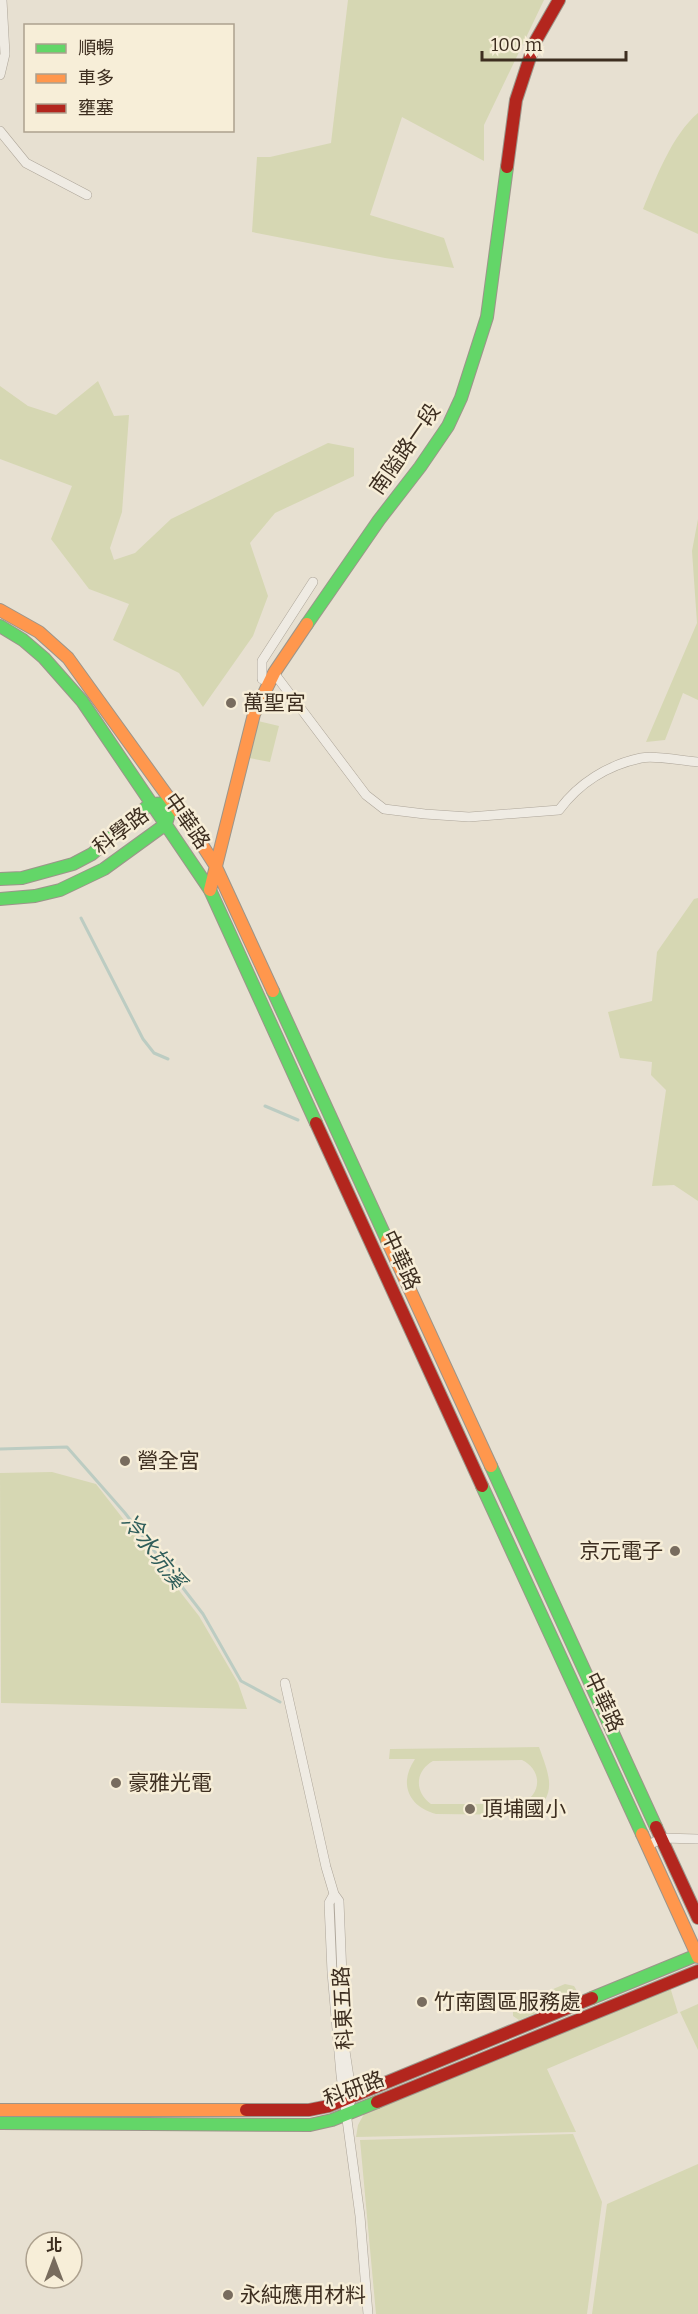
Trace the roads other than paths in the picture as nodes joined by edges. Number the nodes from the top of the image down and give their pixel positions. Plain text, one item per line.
1 (2, 0) edge
2 (559, 0) edge
3 (0, 75) edge
4 (0, 131) edge
5 (87, 195) dead end
6 (313, 582) dead end
7 (0, 610) edge
8 (0, 626) edge
9 (272, 678) junction
10 (698, 762) edge
11 (150, 804) junction
12 (172, 804) junction
13 (166, 824) junction
14 (215, 866) junction
15 (0, 879) edge
16 (210, 890) junction
17 (0, 899) edge
18 (292, 1033) junction
19 (278, 1040) junction
20 (285, 1683) dead end
21 (662, 1838) junction
22 (698, 1839) edge
23 (649, 1845) junction
24 (698, 1918) edge
25 (698, 1956) edge
26 (698, 1971) edge
27 (348, 2098) junction
28 (0, 2110) edge
29 (346, 2114) junction
30 (0, 2123) edge
31 (368, 2314) edge

1 - 3 street
2 - 9 main road, 南隘路一段
4 - 5 street
6 - 9 street
7 - 12 main road, 中華路
8 - 11 main road, 中華路
9 - 10 street
9 - 14 main road, 南隘路一段
11 - 12 main road, 科學路
11 - 13 main road, 中華路
11 - 15 main road, 科學路
12 - 13 main road, 科學路
12 - 14 main road, 中華路
13 - 16 main road, 中華路
13 - 17 main road, 科學路
14 - 16 main road, 南隘路一段
14 - 18 main road, 中華路
16 - 19 main road, 中華路
18 - 19 main road
18 - 21 main road, 中華路
19 - 23 main road, 中華路
20 - 27 street, 科東五路
21 - 22 street
21 - 23 street
21 - 24 main road, 中華路
23 - 25 main road, 中華路
25 - 27 main road, 科研路
26 - 29 main road, 科研路
27 - 28 main road, 科研路
27 - 29 street, 科東五路
29 - 30 main road, 科研路
29 - 31 street

